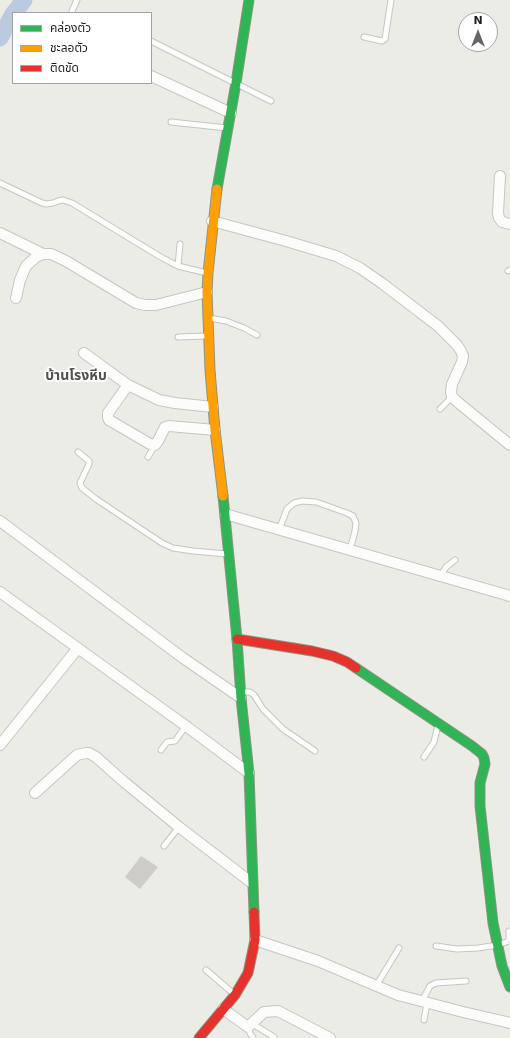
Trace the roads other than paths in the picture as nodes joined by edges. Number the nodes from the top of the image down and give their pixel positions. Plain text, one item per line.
1 (76, 0) edge
2 (249, 0) edge
3 (391, 0) edge
4 (72, 11) dead end
5 (364, 37) dead end
6 (152, 41) edge
7 (152, 76) edge
8 (236, 83) junction
9 (271, 101) dead end
10 (231, 113) junction
11 (171, 122) dead end
12 (228, 128) junction
13 (500, 176) dead end
14 (0, 183) edge
15 (212, 221) junction
16 (510, 224) edge
17 (0, 232) edge
18 (180, 244) dead end
19 (43, 254) junction
20 (178, 266) junction
21 (208, 273) junction
22 (207, 292) junction
23 (16, 298) dead end
24 (208, 317) junction
25 (257, 335) dead end
26 (208, 336) junction
27 (178, 338) dead end
28 (84, 353) dead end
29 (128, 385) junction
30 (452, 397) junction
31 (213, 408) junction
32 (440, 410) dead end
33 (215, 430) junction
34 (155, 445) junction
35 (510, 445) edge
36 (78, 452) dead end
37 (148, 457) dead end
38 (225, 514) junction
39 (0, 521) edge
40 (279, 530) junction
41 (350, 550) junction
42 (228, 554) junction
43 (454, 560) dead end
44 (440, 577) junction
45 (0, 592) edge
46 (510, 596) edge
47 (237, 639) junction
48 (78, 648) junction
49 (241, 695) junction
50 (438, 724) junction
51 (186, 726) junction
52 (0, 745) edge
53 (161, 750) dead end
54 (315, 751) dead end
55 (424, 757) dead end
56 (249, 773) junction
57 (35, 793) dead end
58 (179, 827) junction
59 (164, 846) dead end
60 (252, 883) junction
61 (509, 931) dead end
62 (255, 940) junction
63 (498, 945) junction
64 (436, 946) dead end
65 (399, 948) dead end
66 (206, 970) dead end
67 (466, 981) dead end
68 (376, 986) junction
69 (510, 988) edge
70 (235, 995) junction
71 (425, 1002) junction
72 (223, 1009) junction
73 (424, 1020) dead end
74 (510, 1023) edge
75 (250, 1025) junction
76 (274, 1037) edge
77 (199, 1038) edge
78 (253, 1038) edge
79 (330, 1038) edge

1 - 4 lane
2 - 8 street
3 - 5 lane
6 - 8 lane
7 - 10 street
8 - 9 lane
8 - 10 street
10 - 12 street
11 - 12 lane
12 - 15 street
13 - 16 street
14 - 20 lane
15 - 21 street
15 - 30 street
17 - 19 street
18 - 20 lane
19 - 22 street
19 - 23 street
20 - 21 lane
21 - 22 street
22 - 24 street
24 - 25 lane
24 - 26 street
26 - 27 lane
26 - 31 street
28 - 29 street
29 - 31 street
29 - 34 street
30 - 32 lane
30 - 35 street
31 - 33 street
33 - 34 street
33 - 38 street
34 - 37 lane
36 - 42 lane
38 - 40 street
38 - 42 street
39 - 49 street
40 - 41 street
40 - 41 lane
41 - 44 street
42 - 47 street
43 - 44 lane
44 - 46 street
45 - 48 street
47 - 49 street
47 - 50 street
48 - 51 street
48 - 52 street
49 - 54 lane
49 - 56 street
50 - 55 lane
50 - 63 street
51 - 53 lane
51 - 56 street
56 - 60 street
57 - 58 street
58 - 59 lane
58 - 60 street
60 - 62 street
61 - 63 lane
62 - 68 street
62 - 70 street
63 - 64 lane
63 - 69 street
65 - 68 lane
66 - 70 lane
67 - 71 lane
68 - 71 street
70 - 72 street
71 - 73 lane
71 - 74 street
72 - 75 street
72 - 77 street
75 - 76 lane
75 - 78 lane
75 - 79 street

